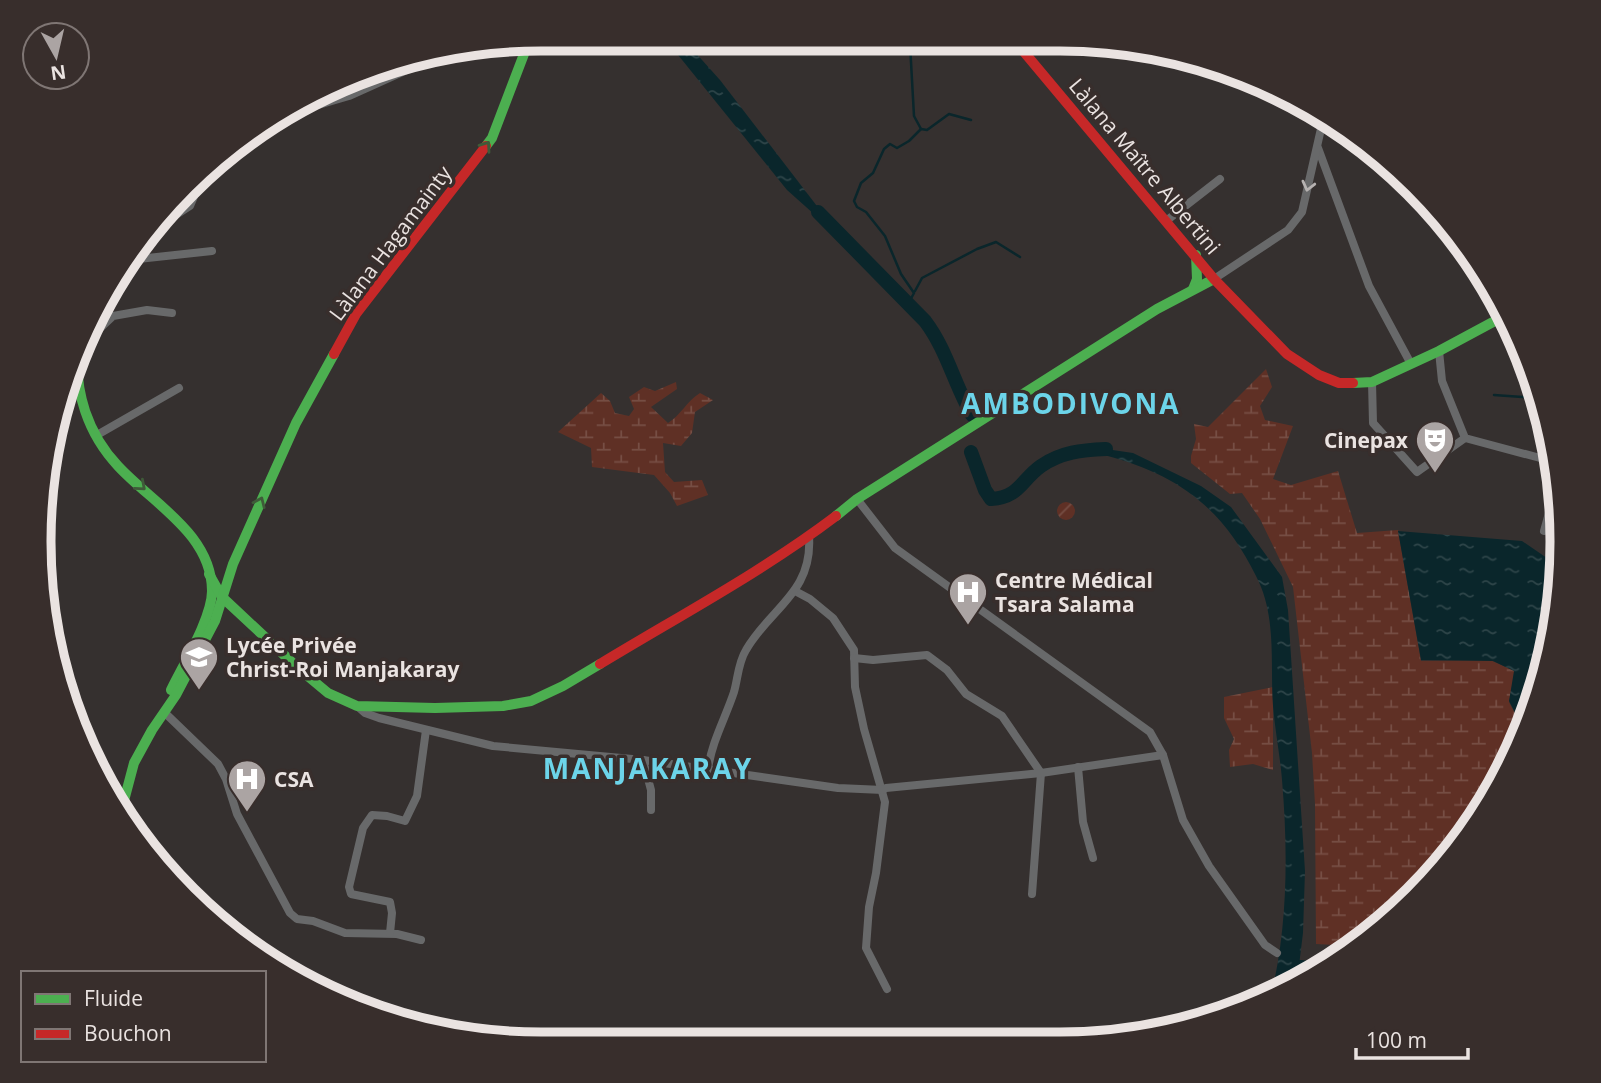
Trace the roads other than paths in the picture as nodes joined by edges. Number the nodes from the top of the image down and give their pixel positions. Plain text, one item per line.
1 (1023, 51) edge
2 (525, 52) edge
3 (412, 68) edge
4 (315, 106) edge
5 (1322, 127) edge
6 (1318, 148) junction
7 (1220, 179) dead end
8 (196, 193) edge
9 (175, 216) edge
10 (1166, 221) junction
11 (212, 251) dead end
12 (1196, 255) junction
13 (141, 259) edge
14 (1214, 279) junction
15 (1194, 289) junction
16 (172, 313) dead end
17 (1498, 320) edge
18 (99, 329) edge
19 (1439, 351) junction
20 (1411, 364) junction
21 (1372, 382) junction
22 (77, 385) edge
23 (179, 388) dead end
24 (97, 435) junction
25 (1465, 438) junction
26 (1543, 459) edge
27 (859, 501) junction
28 (1549, 513) edge
29 (1544, 531) dead end
30 (809, 536) junction
31 (206, 562) junction
32 (233, 564) junction
33 (209, 574) junction
34 (226, 582) junction
35 (795, 592) junction
36 (221, 601) junction
37 (212, 616) junction
38 (246, 621) junction
39 (854, 658) junction
40 (357, 706) junction
41 (164, 712) junction
42 (426, 730) junction
43 (1163, 755) junction
44 (643, 760) junction
45 (1078, 767) junction
46 (708, 769) junction
47 (1041, 772) junction
48 (883, 790) junction
49 (124, 800) edge
50 (651, 810) dead end
51 (1093, 858) dead end
52 (1032, 894) dead end
53 (390, 933) junction
54 (421, 940) dead end
55 (1277, 953) dead end
56 (887, 989) dead end

1 - 10 main road, Làlana Maître Albertini
32 -> 2 main road, Làlana Hagamainty
3 - 4 street
5 - 6 street
6 -> 14 street
6 - 20 street
7 - 10 street
8 - 9 street
10 - 12 main road, Làlana Maître Albertini
11 - 13 street
12 - 14 main road, Làlana Maître Albertini
12 - 15 main road
14 - 15 main road
14 - 21 main road, Làlana Maître Albertini
15 - 27 main road
16 - 18 street
17 - 19 main road
19 - 20 main road
19 - 25 street
20 - 21 main road
21 - 25 street
22 - 24 main road
23 - 24 street
24 -> 31 main road
25 - 26 street
27 - 30 main road
27 - 43 street
28 - 29 street
30 - 35 street
30 - 40 main road
31 - 32 main road
31 - 33 main road
32 - 34 main road, Làlana Hagamainty
33 - 36 main road
33 - 37 main road
34 - 36 main road, Làlana Hagamainty
34 - 38 main road
35 - 39 street
35 - 46 street
36 - 37 main road
36 - 38 main road
37 - 38 main road
37 - 41 main road
38 - 40 main road
39 - 47 street
39 - 48 street
40 - 42 street
41 - 49 main road
41 - 53 street
42 - 44 street
42 - 53 street
43 - 45 street
43 - 55 street
44 - 46 street
44 - 50 street
45 - 47 street
45 - 51 street
46 - 48 street
47 - 48 street
47 - 52 street
48 - 56 street
53 - 54 street

